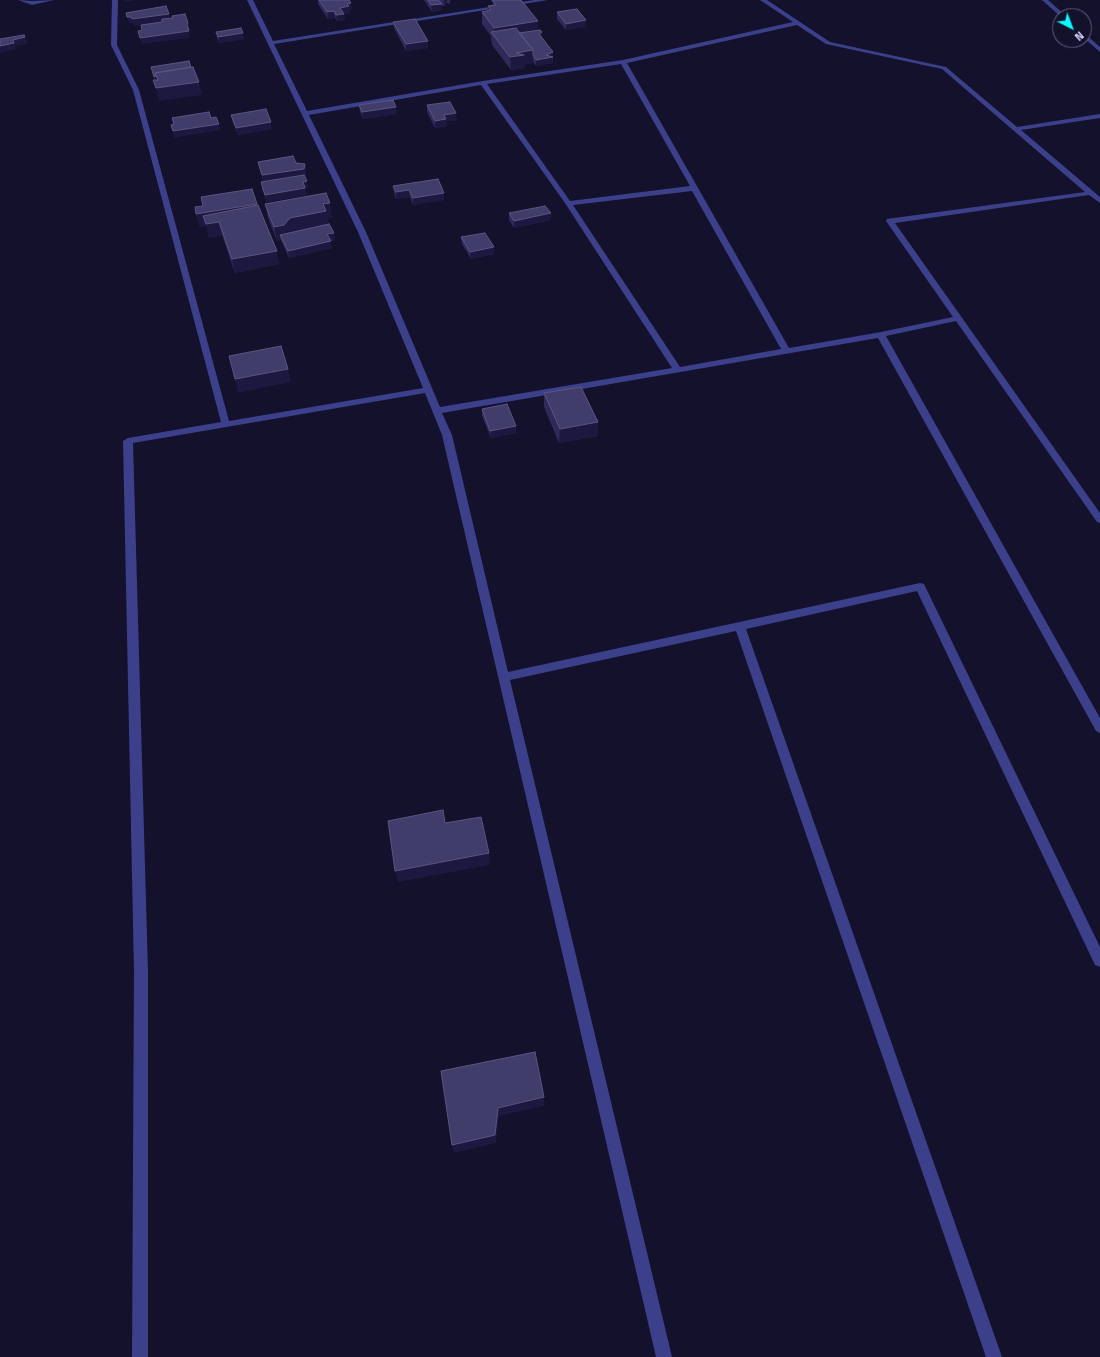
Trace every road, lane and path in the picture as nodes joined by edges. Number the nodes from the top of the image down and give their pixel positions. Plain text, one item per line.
1 (21, 0) edge
2 (51, 0) edge
3 (115, 0) edge
4 (250, 0) edge
5 (545, 0) edge
6 (763, 0) edge
7 (1045, 0) edge
8 (1054, 8) edge
9 (798, 23) junction
10 (270, 43) junction
11 (1092, 43) edge
12 (1100, 50) edge
13 (623, 62) junction
14 (483, 83) junction
15 (304, 114) junction
16 (1100, 116) edge
17 (1016, 129) junction
18 (695, 188) junction
19 (1090, 193) junction
20 (1100, 201) edge
21 (568, 203) junction
22 (959, 318) junction
23 (881, 335) junction
24 (786, 351) junction
25 (678, 370) junction
26 (428, 390) junction
27 (436, 411) junction
28 (226, 425) junction
29 (1100, 520) edge
30 (740, 626) junction
31 (503, 677) junction
32 (1100, 728) edge
33 (1100, 961) edge
34 (140, 1357) edge
35 (664, 1357) edge
36 (994, 1357) edge

1 - 2 street
3 - 28 street
4 - 10 street
5 - 10 street
6 - 9 street
7 - 8 street
9 - 13 street
9 - 17 street
10 - 15 street
11 - 12 street
13 - 14 street
13 - 18 street
14 - 15 street
14 - 21 street
15 - 26 street
16 - 17 street
17 - 19 street
18 - 21 street
18 - 24 street
19 - 20 street
19 - 22 street
21 - 25 street
22 - 23 street
22 - 29 street
23 - 24 street
23 - 32 street
24 - 25 street
25 - 27 street
26 - 27 street
26 - 28 street
27 - 31 street
28 - 34 street
30 - 31 street
30 - 33 street
30 - 36 street
31 - 35 street

